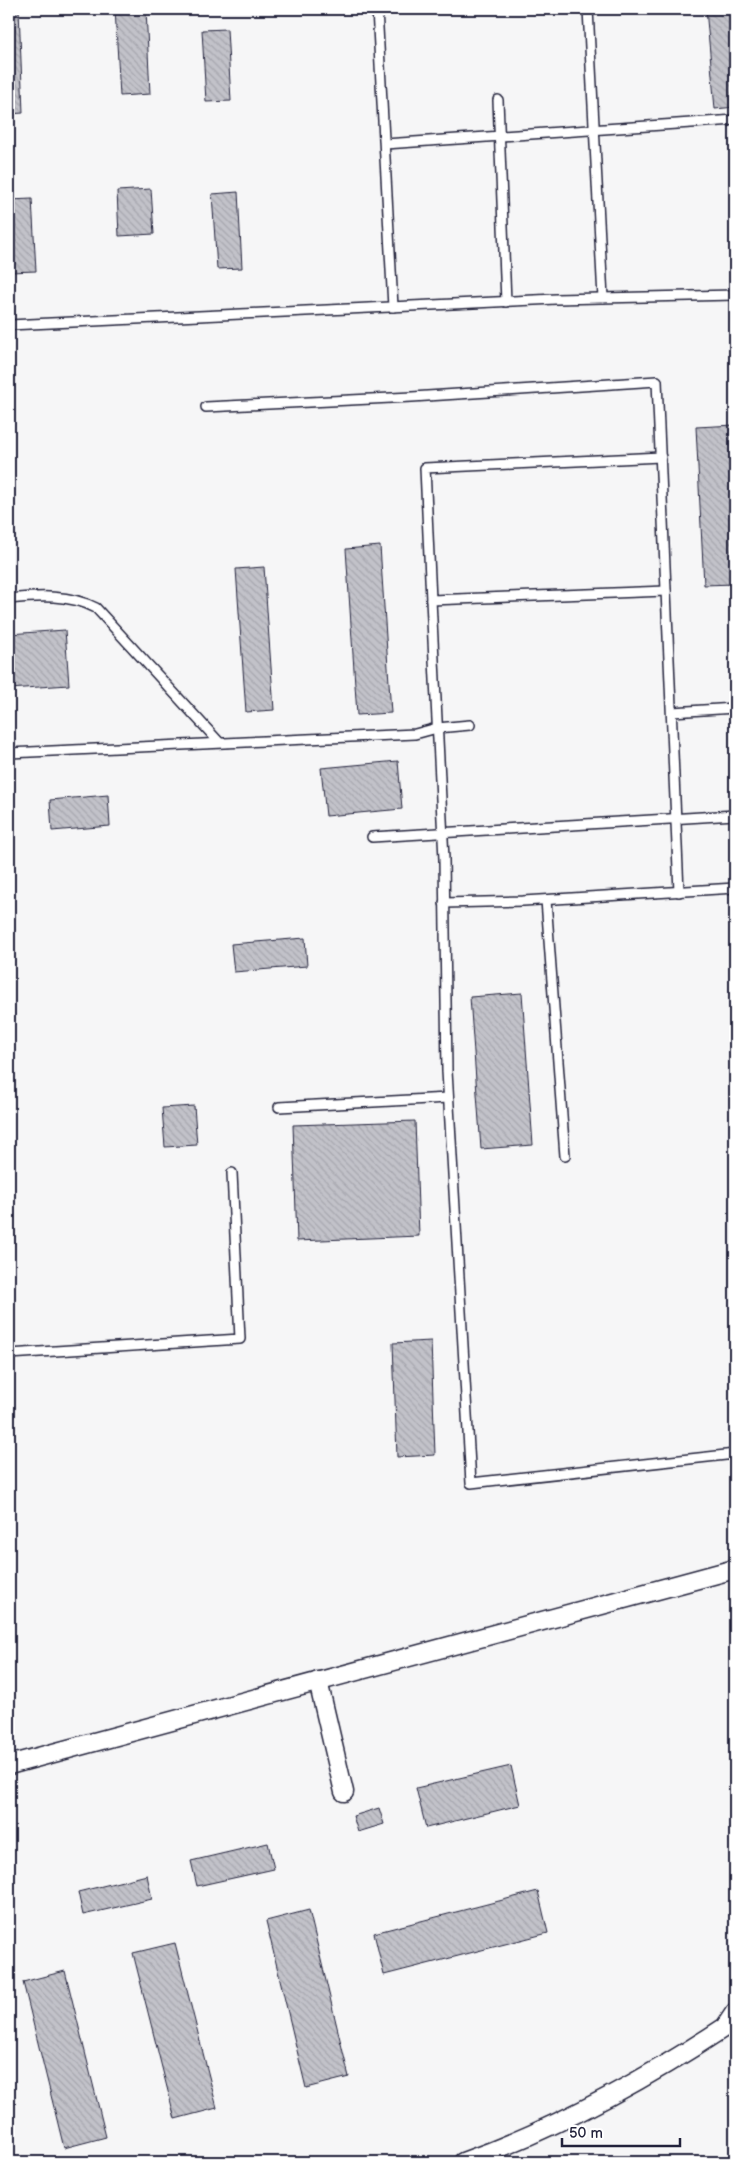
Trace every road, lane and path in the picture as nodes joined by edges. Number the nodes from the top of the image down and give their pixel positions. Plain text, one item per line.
1 (377, 9) edge
2 (588, 9) edge
3 (498, 100) dead end
4 (735, 120) edge
5 (595, 130) junction
6 (501, 136) junction
7 (385, 144) junction
8 (735, 295) edge
9 (603, 298) junction
10 (506, 302) junction
11 (394, 307) junction
12 (9, 324) edge
13 (206, 407) dead end
14 (661, 457) junction
15 (666, 591) junction
16 (9, 598) edge
17 (430, 600) junction
18 (735, 708) edge
19 (672, 712) junction
20 (470, 726) dead end
21 (437, 728) junction
22 (219, 742) junction
23 (9, 753) edge
24 (735, 816) edge
25 (676, 818) junction
26 (442, 831) junction
27 (372, 837) dead end
28 (735, 888) edge
29 (679, 892) junction
30 (546, 900) junction
31 (444, 903) junction
32 (448, 1098) junction
33 (279, 1107) dead end
34 (565, 1156) dead end
35 (232, 1173) dead end
36 (9, 1354) edge
37 (735, 1454) edge
38 (734, 1572) edge
39 (318, 1680) junction
40 (9, 1765) edge
41 (344, 1792) dead end
42 (735, 2012) edge
43 (463, 2162) edge

1 - 7 lane
2 - 5 lane
3 - 6 lane
4 - 5 lane
5 - 6 lane
5 - 9 lane
6 - 7 lane
6 - 10 lane
7 - 11 lane
8 - 9 lane
9 - 10 lane
10 - 11 lane
11 - 12 lane
13 - 14 lane
14 - 15 lane
14 - 17 lane
15 - 17 lane
15 - 19 lane
16 - 22 lane
17 - 21 lane
18 - 19 lane
19 - 25 lane
20 - 21 lane
21 - 22 lane
21 - 26 lane
22 - 23 lane
24 - 25 lane
25 - 26 lane
25 - 29 lane
26 - 27 lane
26 - 31 lane
28 - 29 lane
29 - 30 lane
30 - 31 lane
30 - 34 lane
31 - 32 lane
32 - 33 lane
32 - 37 lane
35 - 36 lane
38 - 39 street
39 - 40 street
39 - 41 street
42 - 43 street

